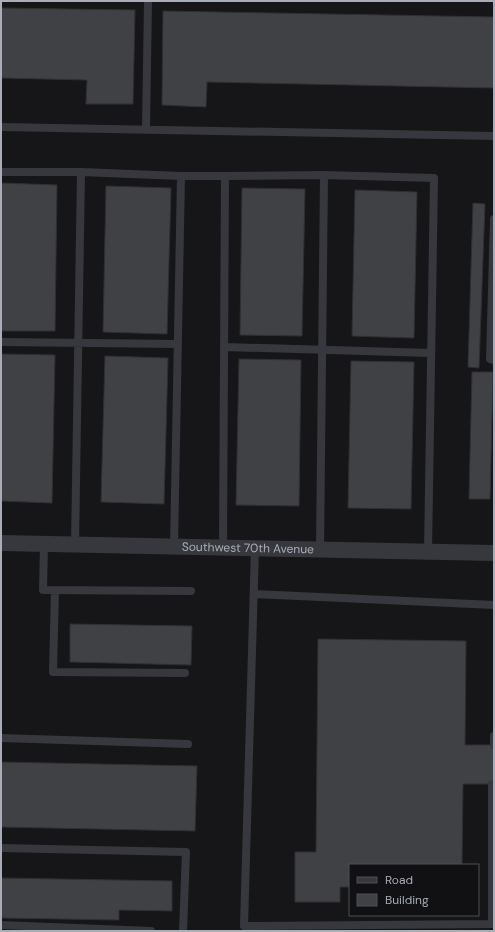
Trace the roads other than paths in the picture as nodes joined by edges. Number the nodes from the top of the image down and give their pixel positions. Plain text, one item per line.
1 (148, 1) edge
2 (1, 127) edge
3 (146, 129) junction
4 (494, 136) edge
5 (1, 172) edge
6 (81, 172) junction
7 (324, 175) junction
8 (182, 176) junction
9 (225, 176) junction
10 (494, 218) edge
11 (1, 342) edge
12 (78, 344) junction
13 (178, 344) junction
14 (224, 347) junction
15 (322, 350) junction
16 (431, 353) junction
17 (494, 360) edge
18 (1, 544) edge
19 (44, 544) junction
20 (75, 545) junction
21 (174, 547) junction
22 (223, 548) junction
23 (255, 548) junction
24 (320, 550) junction
25 (428, 552) junction
26 (494, 553) edge
27 (55, 590) junction
28 (191, 591) dead end
29 (254, 594) junction
30 (494, 605) edge
31 (185, 673) dead end
32 (494, 736) edge
33 (1, 738) edge
34 (188, 744) dead end
35 (494, 745) edge
36 (492, 784) dead end
37 (1, 848) edge
38 (493, 924) edge
39 (1, 926) edge
40 (151, 931) edge
41 (183, 931) edge

1 - 3 lane
2 - 3 lane
3 - 4 lane
5 - 6 lane
6 - 8 lane
6 - 12 lane
7 - 9 lane
7 - 15 lane
7 - 16 lane
8 - 9 lane
8 - 13 lane
9 - 14 lane
10 - 17 lane
11 - 12 lane
12 - 13 lane
12 - 20 lane
13 - 21 lane
14 - 15 lane
14 - 22 lane
15 - 16 lane
15 - 24 lane
16 - 25 lane
18 - 19 street, Southwest 70th Avenue
19 - 20 street, Southwest 70th Avenue
19 - 27 lane
20 - 21 street, Southwest 70th Avenue
21 - 22 street, Southwest 70th Avenue
22 - 23 street, Southwest 70th Avenue
23 - 24 street, Southwest 70th Avenue
23 - 29 lane
24 - 25 street, Southwest 70th Avenue
25 - 26 street, Southwest 70th Avenue
27 - 28 lane
27 - 31 lane
29 - 30 lane
29 - 38 lane
32 - 35 lane
33 - 34 lane
36 - 38 lane
37 - 41 lane
39 - 40 lane

